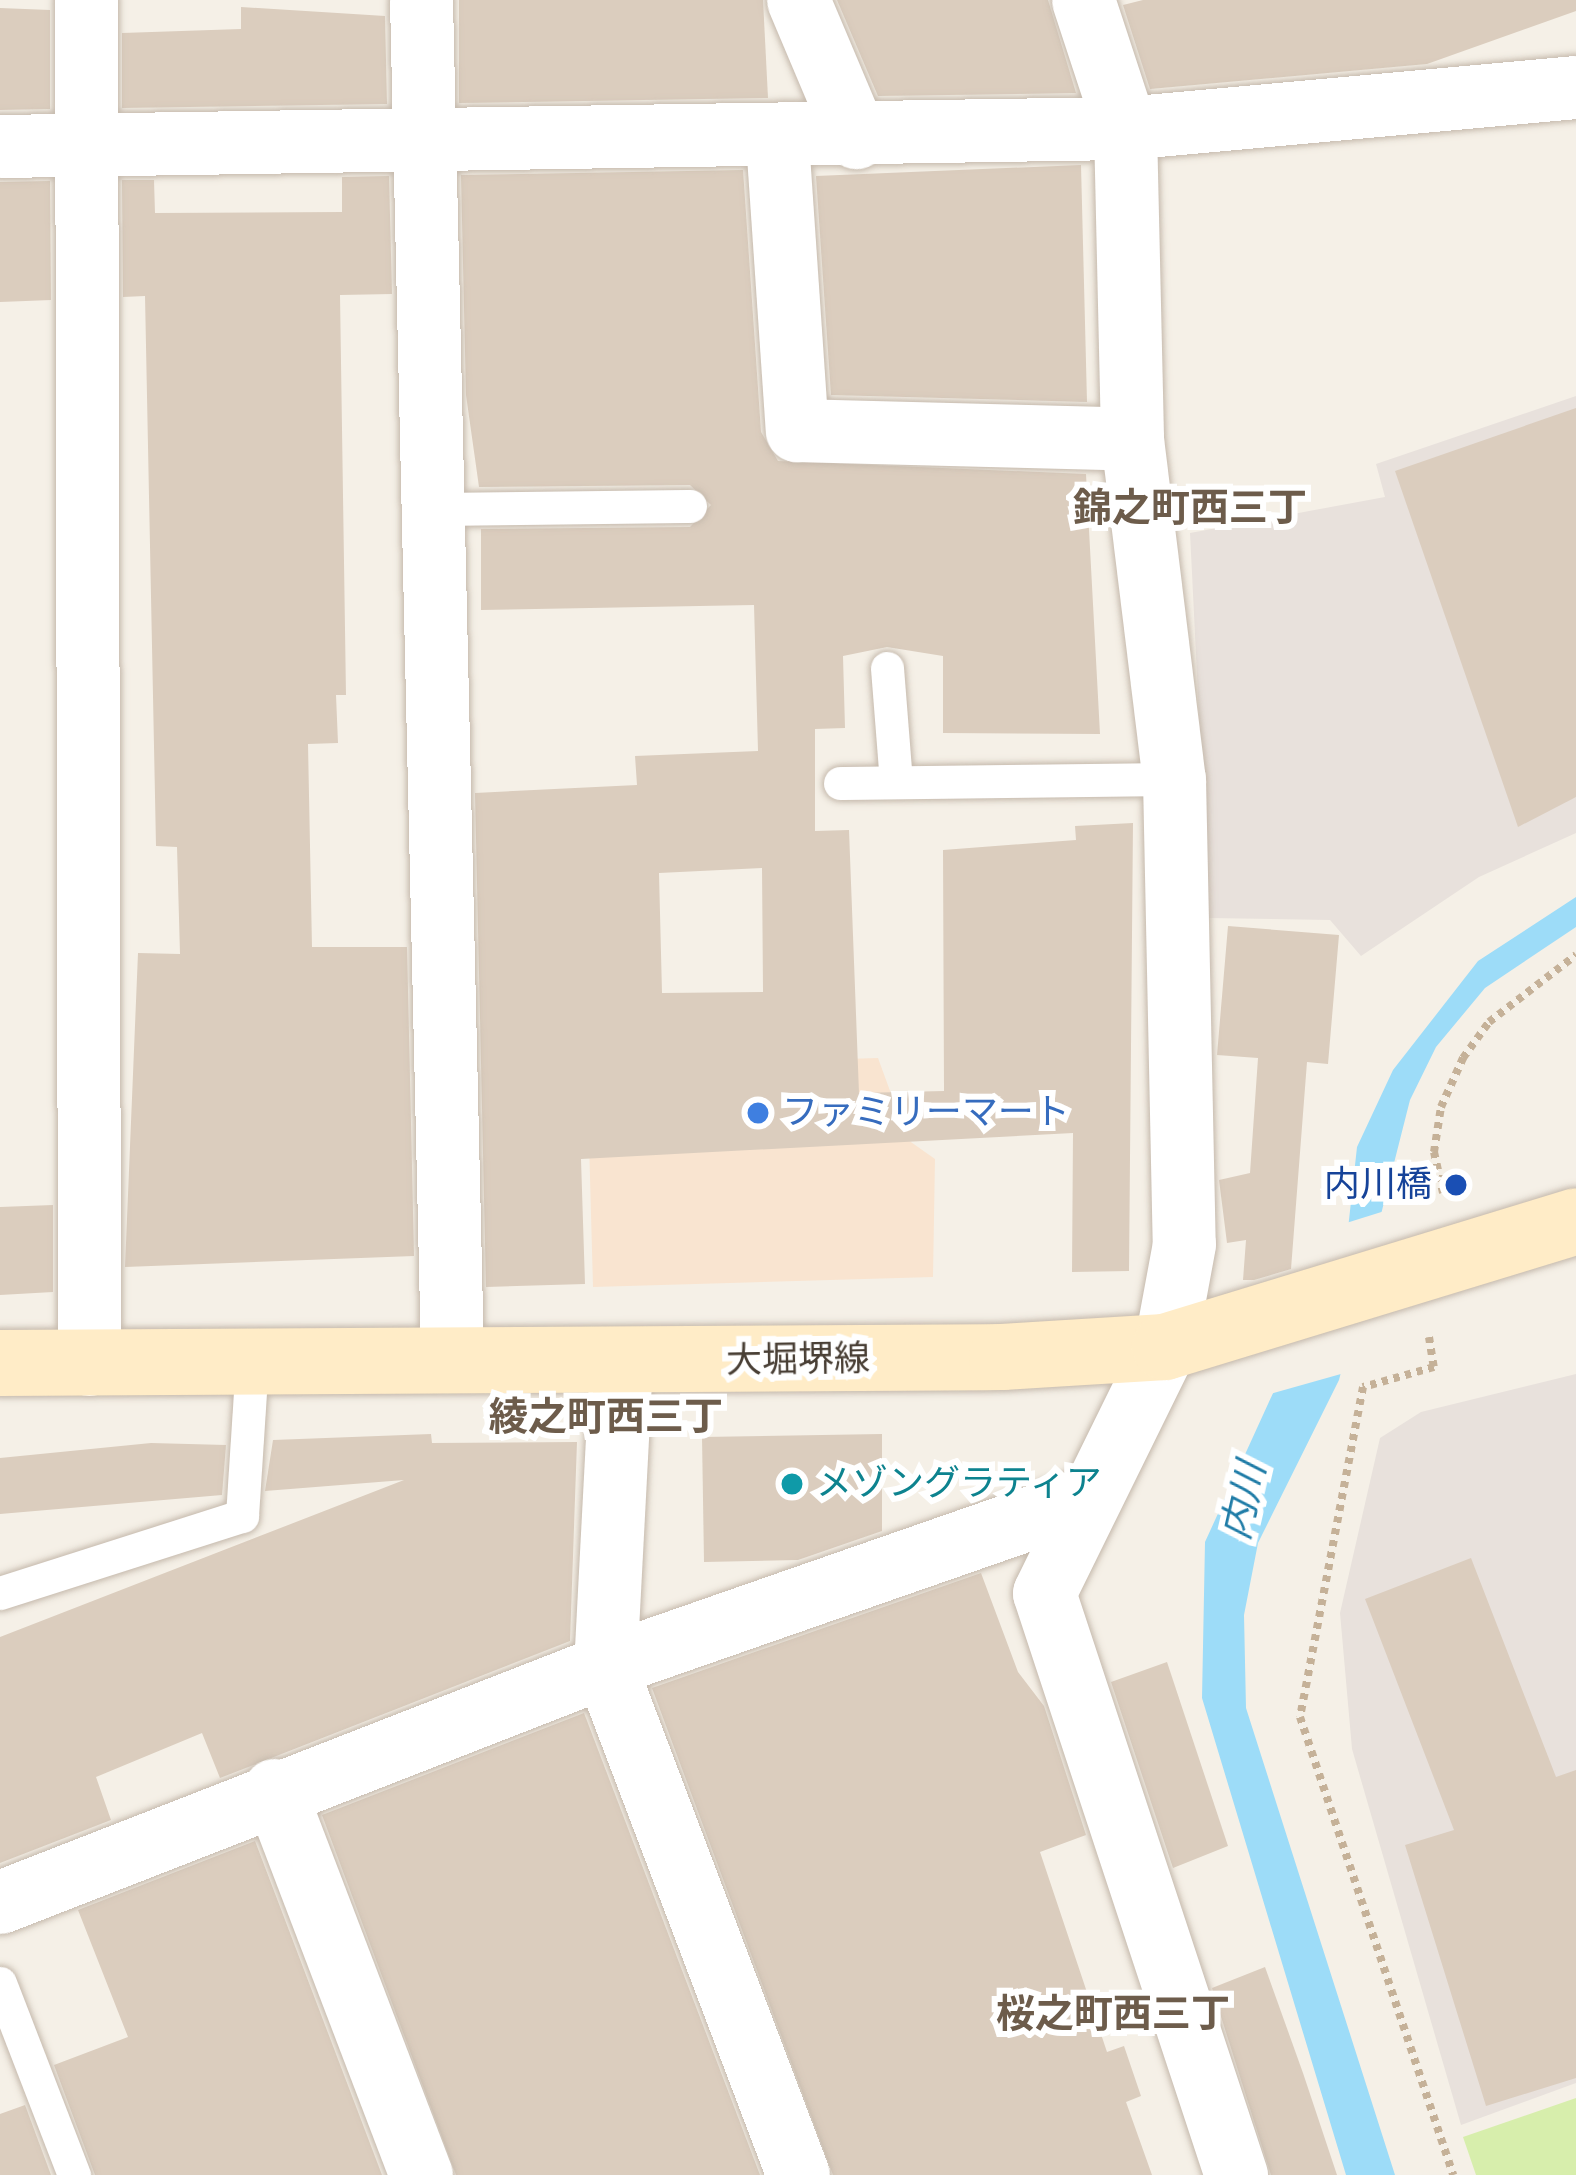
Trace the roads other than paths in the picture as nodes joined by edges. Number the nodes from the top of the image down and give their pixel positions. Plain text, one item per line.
1 (86, 0) edge
2 (421, 0) edge
3 (798, 0) edge
4 (1083, 0) edge
5 (1576, 87) edge
6 (1126, 128) junction
7 (856, 137) junction
8 (776, 140) junction
9 (426, 143) junction
10 (0, 146) edge
11 (89, 147) junction
12 (1132, 440) junction
13 (690, 506) dead end
14 (434, 509) junction
15 (886, 668) dead end
16 (1174, 779) junction
17 (896, 782) junction
18 (840, 783) dead end
19 (1576, 1221) edge
20 (1165, 1347) junction
21 (452, 1358) junction
22 (252, 1361) junction
23 (621, 1362) junction
24 (0, 1363) edge
25 (89, 1364) junction
26 (1090, 1497) junction
27 (0, 1593) edge
28 (605, 1666) junction
29 (274, 1790) junction
30 (0, 1902) edge
31 (0, 1983) edge
32 (74, 2175) edge
33 (421, 2175) edge
34 (798, 2175) edge
35 (1236, 2175) edge

1 - 11 street
2 - 9 street
3 - 7 street
4 - 6 street
5 - 6 street
6 - 7 street
6 - 12 street
7 - 8 street
8 - 9 street
8 - 12 street
9 - 11 street
9 - 14 street
10 - 11 street
11 - 25 street
12 - 16 street
13 - 14 lane
14 - 21 street
15 - 17 lane
16 - 17 lane
16 - 20 street
17 - 18 lane
19 - 20 main road, 大堀堺線
20 - 23 main road, 大堀堺線
20 - 26 street
21 - 22 main road, 大堀堺線
21 - 23 main road, 大堀堺線
22 - 25 main road, 大堀堺線
22 - 27 lane
23 - 28 street
24 - 25 main road, 大堀堺線
26 - 28 street
26 - 35 street
28 - 29 street
28 - 34 street
29 - 30 street
29 - 33 street
31 - 32 lane

